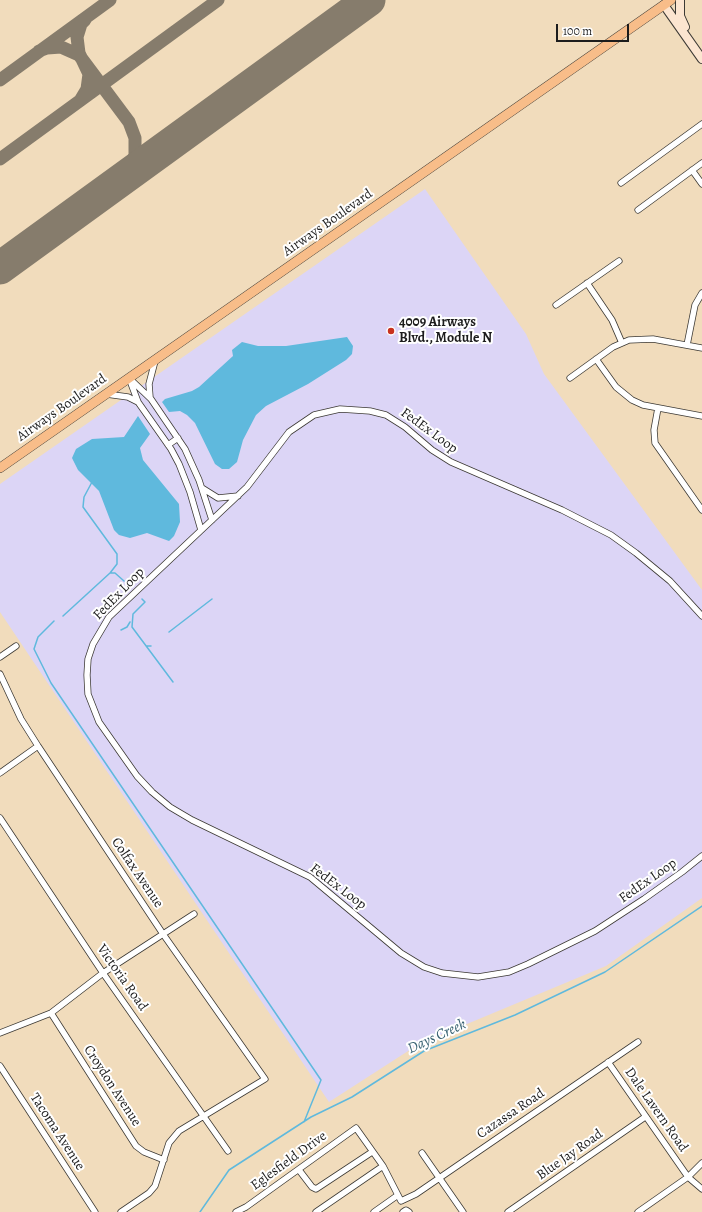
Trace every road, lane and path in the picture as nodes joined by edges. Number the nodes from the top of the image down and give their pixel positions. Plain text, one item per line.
1 (680, 0) edge
2 (668, 2) edge
3 (702, 50) edge
4 (702, 59) edge
5 (702, 124) edge
6 (702, 163) edge
7 (692, 170) junction
8 (622, 183) dead end
9 (702, 184) edge
10 (638, 210) dead end
11 (619, 260) dead end
12 (587, 283) junction
13 (702, 293) edge
14 (556, 305) dead end
15 (622, 342) junction
16 (687, 345) junction
17 (702, 348) edge
18 (596, 360) junction
19 (155, 361) junction
20 (129, 378) junction
21 (570, 378) dead end
22 (106, 394) junction
23 (151, 399) junction
24 (138, 402) junction
25 (658, 408) junction
26 (702, 416) edge
27 (178, 438) junction
28 (168, 445) junction
29 (0, 468) edge
30 (202, 488) junction
31 (238, 496) junction
32 (702, 510) edge
33 (212, 520) junction
34 (201, 530) junction
35 (702, 616) edge
36 (16, 646) dead end
37 (0, 657) edge
38 (0, 674) edge
39 (38, 746) junction
40 (0, 773) edge
41 (0, 818) edge
42 (702, 856) edge
43 (194, 914) dead end
44 (164, 934) junction
45 (103, 973) junction
46 (51, 1013) junction
47 (0, 1033) edge
48 (638, 1042) dead end
49 (608, 1062) junction
50 (0, 1066) edge
51 (204, 1116) junction
52 (645, 1117) junction
53 (228, 1151) dead end
54 (372, 1152) junction
55 (422, 1152) dead end
56 (164, 1160) junction
57 (702, 1163) edge
58 (383, 1166) junction
59 (299, 1170) junction
60 (688, 1177) junction
61 (439, 1178) junction
62 (702, 1189) edge
63 (398, 1195) junction
64 (247, 1210) edge
65 (95, 1212) edge
66 (121, 1212) edge
67 (236, 1212) edge
68 (316, 1212) edge
69 (374, 1212) edge
70 (463, 1212) edge
71 (508, 1212) edge
72 (638, 1212) edge

1 - 3 main road
2 - 4 main road
2 - 19 main road, Airways Boulevard
5 - 8 street
6 - 7 street
7 - 9 street
7 - 10 street
11 - 12 street
12 - 14 street
12 - 15 street
13 - 16 street
15 - 16 street
15 - 18 street
16 - 17 street
18 - 21 street
18 - 25 street
19 - 20 main road, Airways Boulevard
19 - 23 street
20 - 22 main road, Airways Boulevard
20 - 23 street
20 - 24 street
22 - 24 street
22 - 29 main road, Airways Boulevard
23 - 27 street
24 - 28 street
25 - 26 street
25 - 32 street
27 - 28 street
27 - 30 street
28 - 34 street
30 - 31 street
30 - 33 street
31 - 33 street, FedEx Loop
31 - 35 street, FedEx Loop
33 - 34 street, FedEx Loop
34 - 42 street, FedEx Loop
36 - 37 street
38 - 39 street, Colfax Avenue
39 - 40 street
39 - 44 street, Colfax Avenue
41 - 45 street, Victoria Road
43 - 44 street
44 - 45 street
44 - 51 street, Colfax Avenue
45 - 46 street
45 - 51 street, Victoria Road
46 - 47 street
46 - 56 street, Croydon Avenue
48 - 49 street, Cazassa Road
49 - 52 street, Dale Lavern Road
49 - 61 street, Cazassa Road
50 - 65 street, Tacoma Avenue
51 - 53 street, Victoria Road
51 - 56 street
52 - 60 street, Dale Lavern Road
52 - 71 street, Blue Jay Road
54 - 58 street
54 - 59 street
54 - 59 street, Eglesfield Drive
55 - 61 street
56 - 66 street
57 - 60 street
58 - 63 street
58 - 68 street
59 - 64 street, Eglesfield Drive
60 - 62 street, Dale Lavern Road
60 - 72 street
61 - 63 street, Cazassa Road
61 - 70 street
63 - 69 street
64 - 67 street, Eglesfield Drive

